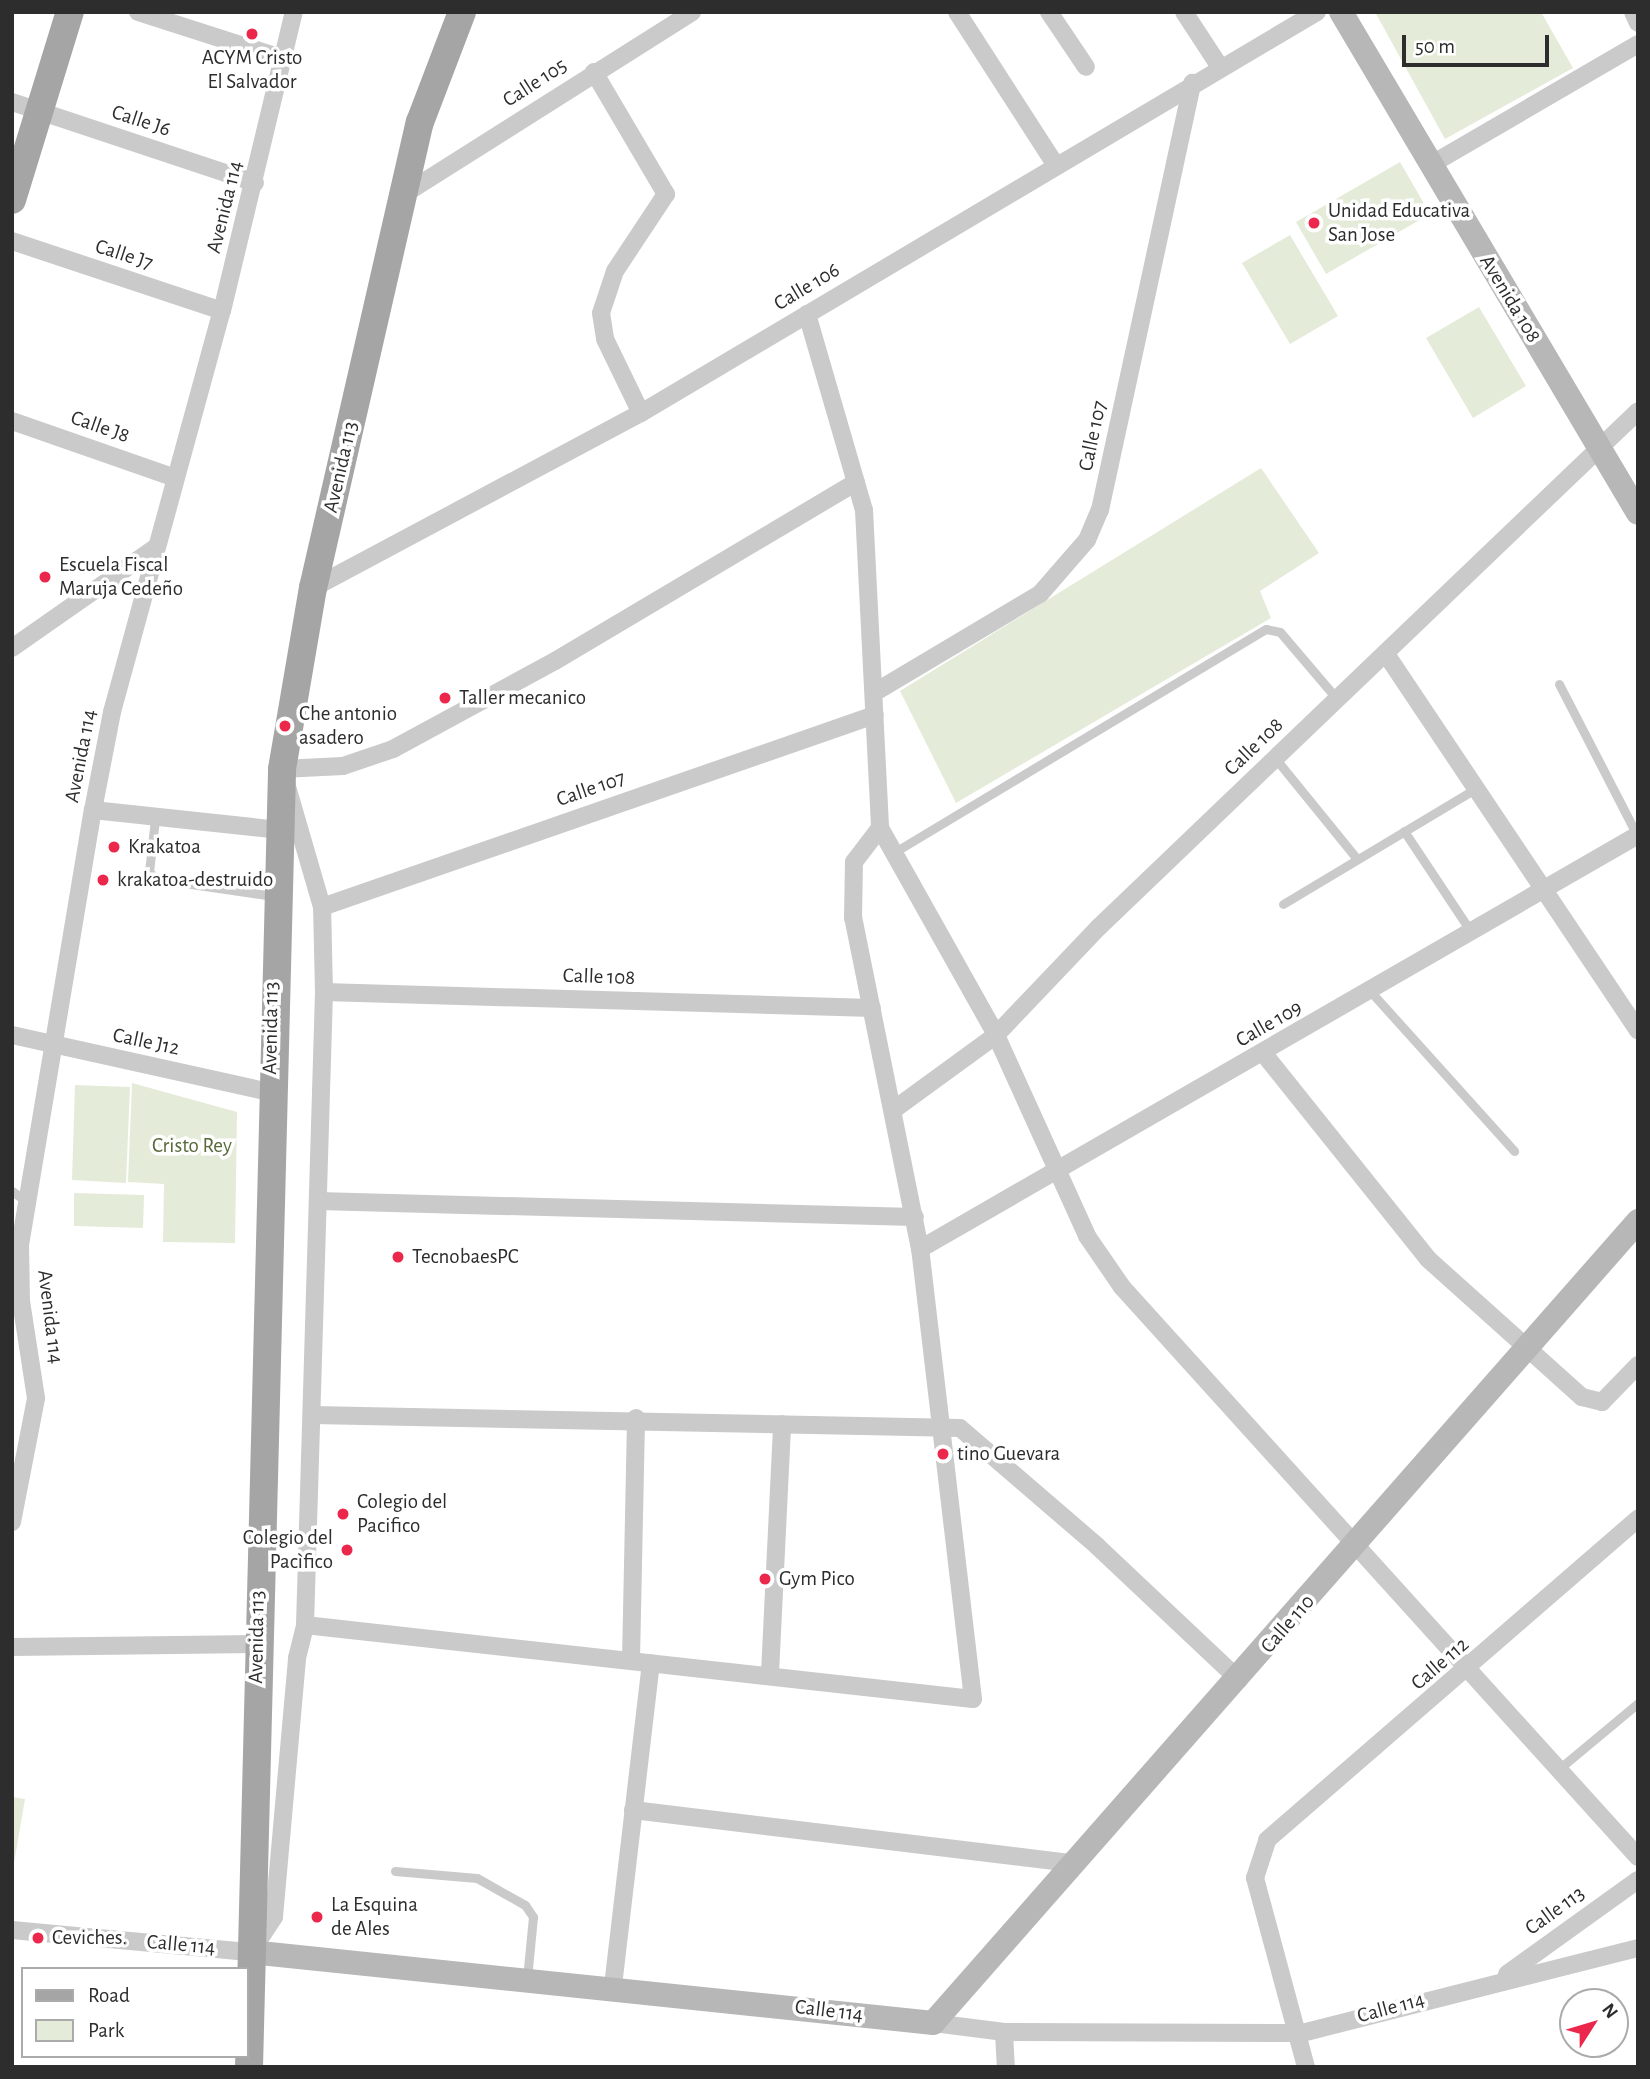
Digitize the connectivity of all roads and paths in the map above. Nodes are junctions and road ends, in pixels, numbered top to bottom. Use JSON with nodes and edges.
{"nodes":[{"id":1,"x":70,"y":12,"type":"edge"},
{"id":2,"x":138,"y":12,"type":"edge"},
{"id":3,"x":294,"y":12,"type":"edge"},
{"id":4,"x":462,"y":12,"type":"edge"},
{"id":5,"x":692,"y":12,"type":"edge"},
{"id":6,"x":957,"y":12,"type":"edge"},
{"id":7,"x":1049,"y":12,"type":"edge"},
{"id":8,"x":1184,"y":12,"type":"edge"},
{"id":9,"x":1317,"y":12,"type":"edge"},
{"id":10,"x":1340,"y":12,"type":"edge"},
{"id":11,"x":1633,"y":12,"type":"edge"},
{"id":12,"x":1638,"y":23,"type":"edge"},
{"id":13,"x":1638,"y":44,"type":"edge"},
{"id":14,"x":284,"y":59,"type":"junction"},
{"id":15,"x":1086,"y":67,"type":"dead end"},
{"id":16,"x":1220,"y":67,"type":"junction"},
{"id":17,"x":594,"y":72,"type":"junction"},
{"id":18,"x":1192,"y":83,"type":"junction"},
{"id":19,"x":12,"y":102,"type":"edge"},
{"id":20,"x":40,"y":112,"type":"junction"},
{"id":21,"x":1055,"y":164,"type":"junction"},
{"id":22,"x":1432,"y":164,"type":"junction"},
{"id":23,"x":255,"y":183,"type":"junction"},
{"id":24,"x":403,"y":195,"type":"junction"},
{"id":25,"x":12,"y":200,"type":"edge"},
{"id":26,"x":12,"y":242,"type":"edge"},
{"id":27,"x":222,"y":311,"type":"junction"},
{"id":28,"x":807,"y":314,"type":"junction"},
{"id":29,"x":1638,"y":411,"type":"edge"},
{"id":30,"x":641,"y":413,"type":"junction"},
{"id":31,"x":12,"y":421,"type":"edge"},
{"id":32,"x":1599,"y":450,"type":"junction"},
{"id":33,"x":173,"y":477,"type":"junction"},
{"id":34,"x":856,"y":482,"type":"junction"},
{"id":35,"x":1638,"y":513,"type":"edge"},
{"id":36,"x":156,"y":547,"type":"junction"},
{"id":37,"x":313,"y":588,"type":"junction"},
{"id":38,"x":12,"y":648,"type":"edge"},
{"id":39,"x":1386,"y":654,"type":"junction"},
{"id":40,"x":1559,"y":684,"type":"dead end"},
{"id":41,"x":877,"y":691,"type":"junction"},
{"id":42,"x":1337,"y":699,"type":"junction"},
{"id":43,"x":875,"y":715,"type":"junction"},
{"id":44,"x":1275,"y":758,"type":"junction"},
{"id":45,"x":282,"y":769,"type":"junction"},
{"id":46,"x":1475,"y":789,"type":"junction"},
{"id":47,"x":93,"y":810,"type":"junction"},
{"id":48,"x":155,"y":819,"type":"junction"},
{"id":49,"x":880,"y":828,"type":"junction"},
{"id":50,"x":288,"y":831,"type":"junction"},
{"id":51,"x":1404,"y":831,"type":"junction"},
{"id":52,"x":1638,"y":835,"type":"edge"},
{"id":53,"x":891,"y":853,"type":"junction"},
{"id":54,"x":1357,"y":859,"type":"junction"},
{"id":55,"x":1543,"y":892,"type":"junction"},
{"id":56,"x":274,"y":896,"type":"junction"},
{"id":57,"x":1283,"y":904,"type":"dead end"},
{"id":58,"x":322,"y":907,"type":"junction"},
{"id":59,"x":1472,"y":933,"type":"junction"},
{"id":60,"x":324,"y":992,"type":"junction"},
{"id":61,"x":1371,"y":992,"type":"junction"},
{"id":62,"x":873,"y":1008,"type":"junction"},
{"id":63,"x":1638,"y":1031,"type":"edge"},
{"id":64,"x":12,"y":1035,"type":"edge"},
{"id":65,"x":996,"y":1035,"type":"junction"},
{"id":66,"x":51,"y":1044,"type":"junction"},
{"id":67,"x":1264,"y":1054,"type":"junction"},
{"id":68,"x":270,"y":1093,"type":"junction"},
{"id":69,"x":896,"y":1108,"type":"junction"},
{"id":70,"x":1514,"y":1151,"type":"dead end"},
{"id":71,"x":1056,"y":1172,"type":"junction"},
{"id":72,"x":19,"y":1196,"type":"edge"},
{"id":73,"x":318,"y":1201,"type":"junction"},
{"id":74,"x":915,"y":1217,"type":"junction"},
{"id":75,"x":1638,"y":1221,"type":"edge"},
{"id":76,"x":920,"y":1248,"type":"junction"},
{"id":77,"x":16,"y":1297,"type":"edge"},
{"id":78,"x":1526,"y":1350,"type":"junction"},
{"id":79,"x":1638,"y":1365,"type":"edge"},
{"id":80,"x":313,"y":1415,"type":"junction"},
{"id":81,"x":636,"y":1418,"type":"junction"},
{"id":82,"x":782,"y":1424,"type":"junction"},
{"id":83,"x":941,"y":1427,"type":"junction"},
{"id":84,"x":1638,"y":1519,"type":"edge"},
{"id":85,"x":12,"y":1522,"type":"edge"},
{"id":86,"x":1359,"y":1543,"type":"junction"},
{"id":87,"x":305,"y":1625,"type":"junction"},
{"id":88,"x":257,"y":1643,"type":"junction"},
{"id":89,"x":12,"y":1647,"type":"edge"},
{"id":90,"x":631,"y":1660,"type":"junction"},
{"id":91,"x":651,"y":1663,"type":"junction"},
{"id":92,"x":1471,"y":1668,"type":"junction"},
{"id":93,"x":770,"y":1673,"type":"junction"},
{"id":94,"x":1239,"y":1680,"type":"junction"},
{"id":95,"x":1638,"y":1703,"type":"edge"},
{"id":96,"x":1560,"y":1768,"type":"junction"},
{"id":97,"x":634,"y":1810,"type":"junction"},
{"id":98,"x":1638,"y":1857,"type":"edge"},
{"id":99,"x":1076,"y":1864,"type":"junction"},
{"id":100,"x":395,"y":1871,"type":"dead end"},
{"id":101,"x":1638,"y":1880,"type":"edge"},
{"id":102,"x":12,"y":1930,"type":"edge"},
{"id":103,"x":1638,"y":1948,"type":"edge"},
{"id":104,"x":251,"y":1952,"type":"junction"},
{"id":105,"x":527,"y":1978,"type":"junction"},
{"id":106,"x":1500,"y":1979,"type":"junction"},
{"id":107,"x":613,"y":1986,"type":"junction"},
{"id":108,"x":933,"y":2023,"type":"junction"},
{"id":109,"x":1004,"y":2032,"type":"junction"},
{"id":110,"x":1302,"y":2032,"type":"junction"},
{"id":111,"x":249,"y":2067,"type":"edge"},
{"id":112,"x":1006,"y":2067,"type":"edge"},
{"id":113,"x":1306,"y":2067,"type":"edge"}],
"edges":[{"from":1,"to":20,"type":"main road"},
{"from":2,"to":14,"type":"street"},
{"from":3,"to":14,"type":"street","name":"Avenida 114"},
{"from":4,"to":24,"type":"main road","name":"Avenida 113"},
{"from":5,"to":17,"type":"street","name":"Calle 105"},
{"from":6,"to":21,"type":"street"},
{"from":7,"to":15,"type":"street"},
{"from":8,"to":16,"type":"street"},
{"from":9,"to":16,"type":"street","name":"Calle 106"},
{"from":10,"to":22,"type":"street","name":"Avenida 108"},
{"from":11,"to":12,"type":"street"},
{"from":13,"to":22,"type":"street"},
{"from":14,"to":23,"type":"street","name":"Avenida 114"},
{"from":16,"to":18,"type":"street","name":"Calle 106"},
{"from":17,"to":24,"type":"street","name":"Calle 105"},
{"from":17,"to":30,"type":"street"},
{"from":18,"to":21,"type":"street","name":"Calle 106"},
{"from":18,"to":41,"type":"street","name":"Calle 107"},
{"from":19,"to":20,"type":"street","name":"Calle J6"},
{"from":20,"to":23,"type":"street","name":"Calle J6"},
{"from":20,"to":25,"type":"main road"},
{"from":21,"to":28,"type":"street","name":"Calle 106"},
{"from":22,"to":32,"type":"street","name":"Avenida 108"},
{"from":23,"to":27,"type":"street","name":"Avenida 114"},
{"from":24,"to":37,"type":"main road","name":"Avenida 113"},
{"from":26,"to":27,"type":"street","name":"Calle J7"},
{"from":27,"to":33,"type":"street","name":"Avenida 114"},
{"from":28,"to":30,"type":"street","name":"Calle 106"},
{"from":28,"to":34,"type":"street"},
{"from":29,"to":32,"type":"street","name":"Calle 108"},
{"from":30,"to":37,"type":"street","name":"Calle 106"},
{"from":31,"to":33,"type":"street","name":"Calle J8"},
{"from":32,"to":35,"type":"street","name":"Avenida 108"},
{"from":32,"to":39,"type":"street","name":"Calle 108"},
{"from":33,"to":36,"type":"street","name":"Avenida 114"},
{"from":34,"to":41,"type":"street"},
{"from":34,"to":45,"type":"street"},
{"from":36,"to":38,"type":"street"},
{"from":36,"to":47,"type":"street","name":"Avenida 114"},
{"from":37,"to":45,"type":"main road","name":"Avenida 113"},
{"from":39,"to":42,"type":"street","name":"Calle 108"},
{"from":39,"to":46,"type":"street"},
{"from":40,"to":52,"type":"lane"},
{"from":41,"to":43,"type":"street"},
{"from":42,"to":44,"type":"street","name":"Calle 108"},
{"from":42,"to":53,"type":"lane"},
{"from":43,"to":49,"type":"street"},
{"from":43,"to":58,"type":"street","name":"Calle 107"},
{"from":44,"to":54,"type":"lane"},
{"from":44,"to":65,"type":"street","name":"Calle 108"},
{"from":45,"to":50,"type":"main road","name":"Avenida 113"},
{"from":46,"to":51,"type":"lane"},
{"from":46,"to":55,"type":"street"},
{"from":47,"to":48,"type":"street"},
{"from":47,"to":66,"type":"street","name":"Avenida 114"},
{"from":48,"to":50,"type":"street"},
{"from":48,"to":56,"type":"lane"},
{"from":49,"to":53,"type":"street"},
{"from":49,"to":62,"type":"street"},
{"from":50,"to":56,"type":"main road","name":"Avenida 113"},
{"from":50,"to":58,"type":"street"},
{"from":51,"to":54,"type":"lane"},
{"from":51,"to":59,"type":"lane"},
{"from":52,"to":55,"type":"street","name":"Calle 109"},
{"from":53,"to":65,"type":"street"},
{"from":54,"to":57,"type":"lane"},
{"from":55,"to":59,"type":"street","name":"Calle 109"},
{"from":55,"to":63,"type":"street"},
{"from":56,"to":68,"type":"main road","name":"Avenida 113"},
{"from":58,"to":60,"type":"street"},
{"from":59,"to":61,"type":"street","name":"Calle 109"},
{"from":60,"to":62,"type":"street","name":"Calle 108"},
{"from":60,"to":73,"type":"street"},
{"from":61,"to":67,"type":"street","name":"Calle 109"},
{"from":61,"to":70,"type":"lane"},
{"from":62,"to":69,"type":"street"},
{"from":64,"to":66,"type":"street","name":"Calle J12"},
{"from":65,"to":69,"type":"street","name":"Calle 108"},
{"from":65,"to":71,"type":"street"},
{"from":66,"to":68,"type":"street","name":"Calle J12"},
{"from":66,"to":72,"type":"street","name":"Avenida 114"},
{"from":67,"to":71,"type":"street","name":"Calle 109"},
{"from":67,"to":78,"type":"street"},
{"from":68,"to":88,"type":"main road","name":"Avenida 113"},
{"from":69,"to":74,"type":"street"},
{"from":71,"to":76,"type":"street","name":"Calle 109"},
{"from":71,"to":86,"type":"street"},
{"from":72,"to":77,"type":"street","name":"Avenida 114"},
{"from":73,"to":74,"type":"street"},
{"from":73,"to":80,"type":"street"},
{"from":74,"to":76,"type":"street"},
{"from":75,"to":78,"type":"street","name":"Calle 110"},
{"from":76,"to":83,"type":"street"},
{"from":77,"to":85,"type":"street","name":"Avenida 114"},
{"from":78,"to":79,"type":"street"},
{"from":78,"to":86,"type":"street","name":"Calle 110"},
{"from":80,"to":81,"type":"street"},
{"from":80,"to":87,"type":"street"},
{"from":81,"to":82,"type":"street"},
{"from":81,"to":90,"type":"street"},
{"from":82,"to":83,"type":"street"},
{"from":82,"to":93,"type":"street"},
{"from":83,"to":93,"type":"street"},
{"from":83,"to":94,"type":"street"},
{"from":84,"to":92,"type":"street","name":"Calle 112"},
{"from":86,"to":92,"type":"street"},
{"from":86,"to":94,"type":"street","name":"Calle 110"},
{"from":87,"to":90,"type":"street"},
{"from":87,"to":104,"type":"street"},
{"from":88,"to":89,"type":"street"},
{"from":88,"to":104,"type":"main road","name":"Avenida 113"},
{"from":90,"to":91,"type":"street"},
{"from":91,"to":93,"type":"street"},
{"from":91,"to":97,"type":"street"},
{"from":92,"to":96,"type":"street"},
{"from":92,"to":110,"type":"street","name":"Calle 112"},
{"from":94,"to":99,"type":"street","name":"Calle 110"},
{"from":95,"to":96,"type":"lane"},
{"from":96,"to":98,"type":"street"},
{"from":97,"to":99,"type":"street"},
{"from":97,"to":107,"type":"street"},
{"from":99,"to":108,"type":"street","name":"Calle 110"},
{"from":100,"to":105,"type":"lane"},
{"from":101,"to":106,"type":"street","name":"Calle 113"},
{"from":102,"to":104,"type":"street","name":"Calle 114"},
{"from":103,"to":106,"type":"street","name":"Calle 114"},
{"from":104,"to":105,"type":"street","name":"Calle 114"},
{"from":104,"to":111,"type":"main road","name":"Avenida 113"},
{"from":105,"to":107,"type":"street","name":"Calle 114"},
{"from":106,"to":110,"type":"street","name":"Calle 114"},
{"from":107,"to":108,"type":"street","name":"Calle 114"},
{"from":108,"to":109,"type":"street","name":"Calle 114"},
{"from":109,"to":110,"type":"street","name":"Calle 114"},
{"from":109,"to":112,"type":"street"},
{"from":110,"to":113,"type":"street"}]}
